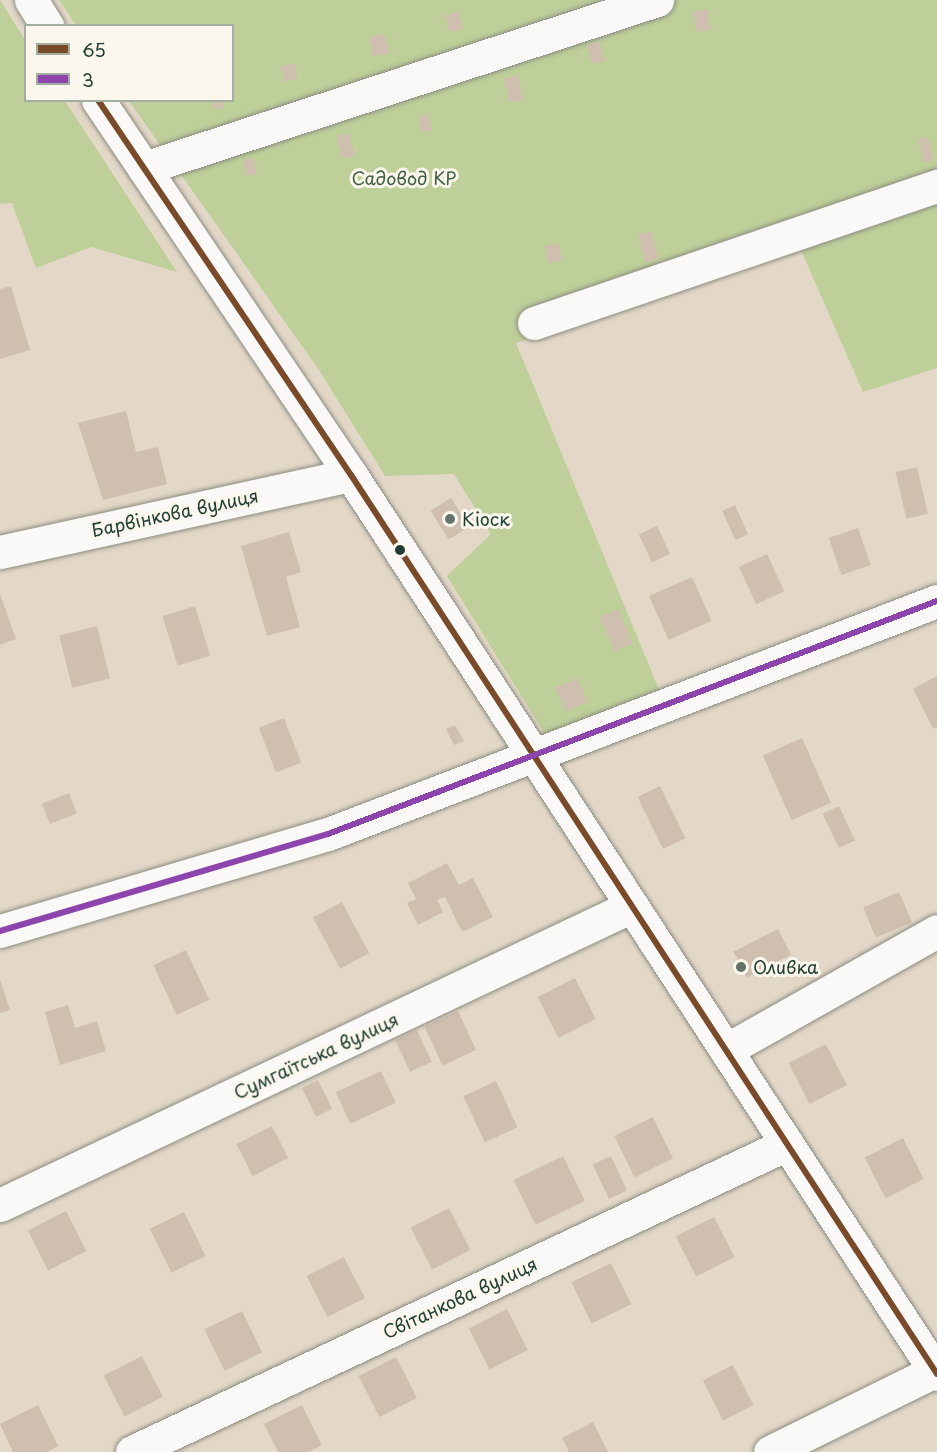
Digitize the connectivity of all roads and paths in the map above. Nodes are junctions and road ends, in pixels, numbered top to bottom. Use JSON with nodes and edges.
{"nodes":[{"id":1,"x":657,"y":0,"type":"edge"},
{"id":2,"x":99,"y":102,"type":"edge"},
{"id":3,"x":144,"y":168,"type":"junction"},
{"id":4,"x":937,"y":186,"type":"edge"},
{"id":5,"x":534,"y":323,"type":"dead end"},
{"id":6,"x":351,"y":475,"type":"junction"},
{"id":7,"x":0,"y":552,"type":"edge"},
{"id":8,"x":937,"y":601,"type":"edge"},
{"id":9,"x":535,"y":758,"type":"junction"},
{"id":10,"x":632,"y":906,"type":"junction"},
{"id":11,"x":937,"y":931,"type":"edge"},
{"id":12,"x":0,"y":932,"type":"edge"},
{"id":13,"x":726,"y":1050,"type":"junction"},
{"id":14,"x":787,"y":1144,"type":"junction"},
{"id":15,"x":0,"y":1205,"type":"edge"},
{"id":16,"x":936,"y":1371,"type":"edge"},
{"id":17,"x":132,"y":1452,"type":"edge"},
{"id":18,"x":770,"y":1452,"type":"edge"}],
"edges":[{"from":1,"to":3,"type":"street"},
{"from":2,"to":3,"type":"street"},
{"from":3,"to":6,"type":"street"},
{"from":4,"to":5,"type":"street"},
{"from":6,"to":7,"type":"street","name":"Барвінкова вулиця"},
{"from":6,"to":9,"type":"street"},
{"from":8,"to":9,"type":"street"},
{"from":9,"to":10,"type":"street"},
{"from":9,"to":12,"type":"street"},
{"from":10,"to":13,"type":"street"},
{"from":10,"to":15,"type":"street","name":"Сумгаїтська вулиця"},
{"from":11,"to":13,"type":"street"},
{"from":13,"to":14,"type":"street"},
{"from":14,"to":16,"type":"street"},
{"from":14,"to":17,"type":"street","name":"Світанкова вулиця"},
{"from":16,"to":18,"type":"street"}]}
